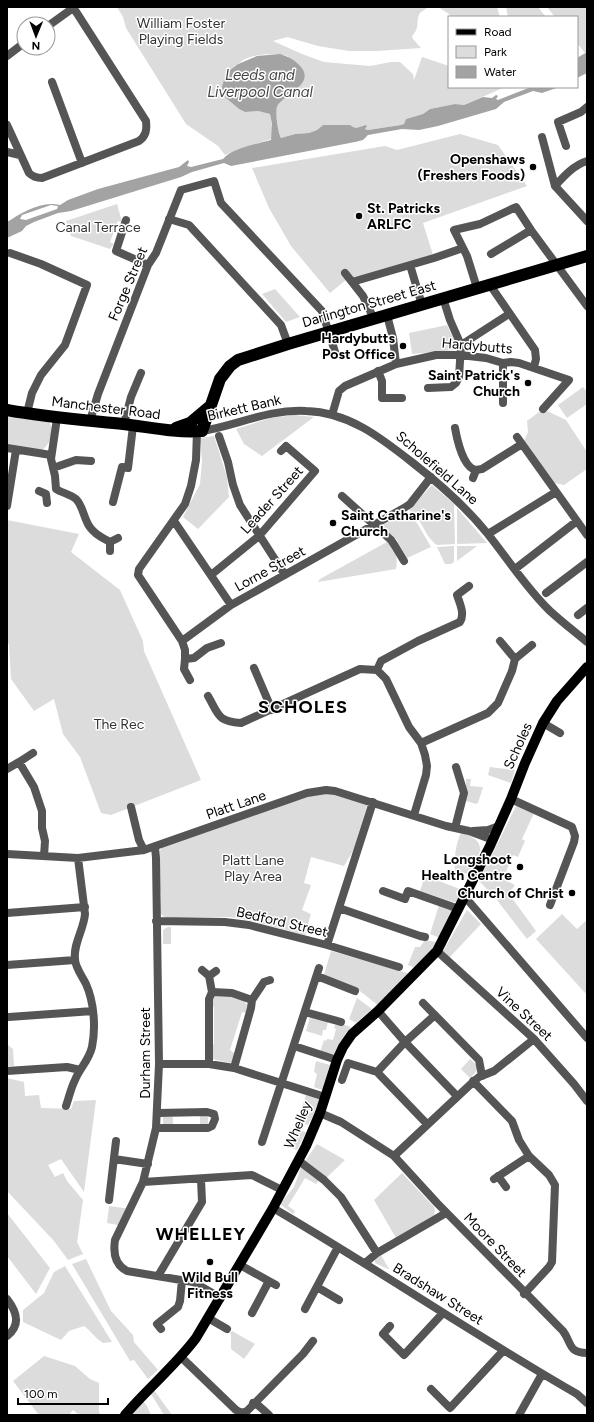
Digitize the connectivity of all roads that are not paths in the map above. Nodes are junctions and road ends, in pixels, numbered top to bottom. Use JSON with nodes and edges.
{"nodes":[{"id":1,"x":73,"y":7,"type":"edge"},
{"id":2,"x":56,"y":20,"type":"edge"},
{"id":3,"x":16,"y":49,"type":"edge"},
{"id":4,"x":7,"y":56,"type":"edge"},
{"id":5,"x":52,"y":82,"type":"dead end"},
{"id":6,"x":587,"y":107,"type":"edge"},
{"id":7,"x":7,"y":125,"type":"edge"},
{"id":8,"x":542,"y":137,"type":"dead end"},
{"id":9,"x":566,"y":146,"type":"dead end"},
{"id":10,"x":7,"y":152,"type":"edge"},
{"id":11,"x":20,"y":155,"type":"junction"},
{"id":12,"x":587,"y":161,"type":"edge"},
{"id":13,"x":82,"y":163,"type":"junction"},
{"id":14,"x":555,"y":186,"type":"junction"},
{"id":15,"x":169,"y":219,"type":"junction"},
{"id":16,"x":126,"y":220,"type":"dead end"},
{"id":17,"x":587,"y":221,"type":"edge"},
{"id":18,"x":531,"y":230,"type":"junction"},
{"id":19,"x":463,"y":248,"type":"junction"},
{"id":20,"x":10,"y":253,"type":"dead end"},
{"id":21,"x":491,"y":254,"type":"dead end"},
{"id":22,"x":587,"y":256,"type":"edge"},
{"id":23,"x":148,"y":265,"type":"junction"},
{"id":24,"x":410,"y":265,"type":"junction"},
{"id":25,"x":558,"y":265,"type":"junction"},
{"id":26,"x":344,"y":273,"type":"dead end"},
{"id":27,"x":352,"y":282,"type":"junction"},
{"id":28,"x":490,"y":284,"type":"junction"},
{"id":29,"x":477,"y":288,"type":"junction"},
{"id":30,"x":443,"y":298,"type":"junction"},
{"id":31,"x":422,"y":305,"type":"junction"},
{"id":32,"x":587,"y":306,"type":"edge"},
{"id":33,"x":509,"y":314,"type":"junction"},
{"id":34,"x":387,"y":315,"type":"junction"},
{"id":35,"x":374,"y":319,"type":"junction"},
{"id":36,"x":329,"y":332,"type":"junction"},
{"id":37,"x":288,"y":344,"type":"junction"},
{"id":38,"x":461,"y":345,"type":"junction"},
{"id":39,"x":336,"y":355,"type":"dead end"},
{"id":40,"x":460,"y":355,"type":"junction"},
{"id":41,"x":503,"y":363,"type":"junction"},
{"id":42,"x":396,"y":364,"type":"junction"},
{"id":43,"x":534,"y":367,"type":"junction"},
{"id":44,"x":378,"y":371,"type":"junction"},
{"id":45,"x":140,"y":373,"type":"dead end"},
{"id":46,"x":428,"y":388,"type":"dead end"},
{"id":47,"x":402,"y":398,"type":"dead end"},
{"id":48,"x":503,"y":403,"type":"dead end"},
{"id":49,"x":211,"y":405,"type":"junction"},
{"id":50,"x":543,"y":409,"type":"dead end"},
{"id":51,"x":7,"y":410,"type":"edge"},
{"id":52,"x":292,"y":411,"type":"joint"},
{"id":53,"x":27,"y":413,"type":"junction"},
{"id":54,"x":332,"y":414,"type":"junction"},
{"id":55,"x":57,"y":418,"type":"junction"},
{"id":56,"x":90,"y":421,"type":"junction"},
{"id":57,"x":129,"y":425,"type":"junction"},
{"id":58,"x":455,"y":428,"type":"dead end"},
{"id":59,"x":167,"y":430,"type":"junction"},
{"id":60,"x":199,"y":431,"type":"junction"},
{"id":61,"x":219,"y":436,"type":"dead end"},
{"id":62,"x":7,"y":448,"type":"edge"},
{"id":63,"x":16,"y":450,"type":"junction"},
{"id":64,"x":281,"y":451,"type":"dead end"},
{"id":65,"x":51,"y":455,"type":"junction"},
{"id":66,"x":92,"y":462,"type":"dead end"},
{"id":67,"x":53,"y":468,"type":"junction"},
{"id":68,"x":431,"y":477,"type":"junction"},
{"id":69,"x":56,"y":489,"type":"junction"},
{"id":70,"x":556,"y":492,"type":"junction"},
{"id":71,"x":44,"y":496,"type":"dead end"},
{"id":72,"x":342,"y":496,"type":"dead end"},
{"id":73,"x":113,"y":502,"type":"dead end"},
{"id":74,"x":7,"y":506,"type":"edge"},
{"id":75,"x":174,"y":521,"type":"junction"},
{"id":76,"x":577,"y":521,"type":"junction"},
{"id":77,"x":374,"y":526,"type":"junction"},
{"id":78,"x":488,"y":534,"type":"junction"},
{"id":79,"x":587,"y":535,"type":"edge"},
{"id":80,"x":259,"y":536,"type":"junction"},
{"id":81,"x":118,"y":538,"type":"dead end"},
{"id":82,"x":110,"y":542,"type":"junction"},
{"id":83,"x":110,"y":551,"type":"dead end"},
{"id":84,"x":404,"y":562,"type":"dead end"},
{"id":85,"x":587,"y":562,"type":"edge"},
{"id":86,"x":515,"y":569,"type":"junction"},
{"id":87,"x":211,"y":574,"type":"junction"},
{"id":88,"x":285,"y":575,"type":"junction"},
{"id":89,"x":469,"y":586,"type":"dead end"},
{"id":90,"x":546,"y":593,"type":"dead end"},
{"id":91,"x":231,"y":605,"type":"junction"},
{"id":92,"x":587,"y":608,"type":"edge"},
{"id":93,"x":578,"y":615,"type":"dead end"},
{"id":94,"x":182,"y":641,"type":"junction"},
{"id":95,"x":500,"y":641,"type":"dead end"},
{"id":96,"x":587,"y":642,"type":"edge"},
{"id":97,"x":221,"y":643,"type":"dead end"},
{"id":98,"x":532,"y":645,"type":"dead end"},
{"id":99,"x":185,"y":659,"type":"junction"},
{"id":100,"x":515,"y":659,"type":"junction"},
{"id":101,"x":587,"y":667,"type":"edge"},
{"id":102,"x":254,"y":668,"type":"dead end"},
{"id":103,"x":377,"y":670,"type":"junction"},
{"id":104,"x":583,"y":675,"type":"edge"},
{"id":105,"x":190,"y":680,"type":"dead end"},
{"id":106,"x":208,"y":696,"type":"dead end"},
{"id":107,"x":272,"y":710,"type":"junction"},
{"id":108,"x":544,"y":723,"type":"junction"},
{"id":109,"x":560,"y":733,"type":"dead end"},
{"id":110,"x":421,"y":743,"type":"junction"},
{"id":111,"x":33,"y":753,"type":"dead end"},
{"id":112,"x":19,"y":762,"type":"junction"},
{"id":113,"x":456,"y":767,"type":"dead end"},
{"id":114,"x":7,"y":769,"type":"edge"},
{"id":115,"x":511,"y":799,"type":"junction"},
{"id":116,"x":373,"y":802,"type":"junction"},
{"id":117,"x":131,"y":807,"type":"dead end"},
{"id":118,"x":414,"y":815,"type":"junction"},
{"id":119,"x":499,"y":826,"type":"junction"},
{"id":120,"x":455,"y":828,"type":"junction"},
{"id":121,"x":469,"y":831,"type":"junction"},
{"id":122,"x":492,"y":843,"type":"junction"},
{"id":123,"x":155,"y":847,"type":"junction"},
{"id":124,"x":144,"y":850,"type":"junction"},
{"id":125,"x":7,"y":854,"type":"edge"},
{"id":126,"x":44,"y":856,"type":"junction"},
{"id":127,"x":78,"y":858,"type":"junction"},
{"id":128,"x":383,"y":891,"type":"dead end"},
{"id":129,"x":465,"y":897,"type":"junction"},
{"id":130,"x":550,"y":905,"type":"dead end"},
{"id":131,"x":85,"y":907,"type":"junction"},
{"id":132,"x":339,"y":908,"type":"junction"},
{"id":133,"x":459,"y":909,"type":"junction"},
{"id":134,"x":7,"y":913,"type":"edge"},
{"id":135,"x":156,"y":922,"type":"junction"},
{"id":136,"x":421,"y":938,"type":"dead end"},
{"id":137,"x":327,"y":946,"type":"junction"},
{"id":138,"x":437,"y":951,"type":"junction"},
{"id":139,"x":74,"y":960,"type":"junction"},
{"id":140,"x":7,"y":965,"type":"edge"},
{"id":141,"x":399,"y":967,"type":"dead end"},
{"id":142,"x":216,"y":971,"type":"dead end"},
{"id":143,"x":264,"y":979,"type":"dead end"},
{"id":144,"x":354,"y":991,"type":"dead end"},
{"id":145,"x":212,"y":992,"type":"junction"},
{"id":146,"x":252,"y":1000,"type":"junction"},
{"id":147,"x":424,"y":1003,"type":"dead end"},
{"id":148,"x":93,"y":1011,"type":"junction"},
{"id":149,"x":378,"y":1011,"type":"junction"},
{"id":150,"x":305,"y":1012,"type":"junction"},
{"id":151,"x":13,"y":1015,"type":"dead end"},
{"id":152,"x":435,"y":1015,"type":"junction"},
{"id":153,"x":341,"y":1022,"type":"dead end"},
{"id":154,"x":587,"y":1038,"type":"edge"},
{"id":155,"x":534,"y":1040,"type":"junction"},
{"id":156,"x":406,"y":1042,"type":"junction"},
{"id":157,"x":294,"y":1046,"type":"junction"},
{"id":158,"x":337,"y":1060,"type":"junction"},
{"id":159,"x":159,"y":1064,"type":"junction"},
{"id":160,"x":209,"y":1064,"type":"junction"},
{"id":161,"x":234,"y":1068,"type":"junction"},
{"id":162,"x":80,"y":1070,"type":"junction"},
{"id":163,"x":7,"y":1071,"type":"edge"},
{"id":164,"x":377,"y":1072,"type":"junction"},
{"id":165,"x":482,"y":1076,"type":"junction"},
{"id":166,"x":342,"y":1080,"type":"dead end"},
{"id":167,"x":473,"y":1081,"type":"junction"},
{"id":168,"x":282,"y":1083,"type":"junction"},
{"id":169,"x":319,"y":1095,"type":"dead end"},
{"id":170,"x":457,"y":1096,"type":"junction"},
{"id":171,"x":587,"y":1101,"type":"edge"},
{"id":172,"x":66,"y":1106,"type":"dead end"},
{"id":173,"x":158,"y":1113,"type":"junction"},
{"id":174,"x":320,"y":1113,"type":"junction"},
{"id":175,"x":427,"y":1124,"type":"junction"},
{"id":176,"x":156,"y":1128,"type":"junction"},
{"id":177,"x":116,"y":1141,"type":"dead end"},
{"id":178,"x":262,"y":1142,"type":"dead end"},
{"id":179,"x":394,"y":1156,"type":"junction"},
{"id":180,"x":529,"y":1156,"type":"junction"},
{"id":181,"x":299,"y":1161,"type":"junction"},
{"id":182,"x":114,"y":1162,"type":"junction"},
{"id":183,"x":148,"y":1167,"type":"junction"},
{"id":184,"x":201,"y":1178,"type":"junction"},
{"id":185,"x":143,"y":1182,"type":"junction"},
{"id":186,"x":506,"y":1187,"type":"dead end"},
{"id":187,"x":282,"y":1190,"type":"junction"},
{"id":188,"x":109,"y":1200,"type":"dead end"},
{"id":189,"x":273,"y":1208,"type":"junction"},
{"id":190,"x":446,"y":1212,"type":"junction"},
{"id":191,"x":338,"y":1247,"type":"junction"},
{"id":192,"x":377,"y":1253,"type":"junction"},
{"id":193,"x":365,"y":1263,"type":"junction"},
{"id":194,"x":240,"y":1265,"type":"junction"},
{"id":195,"x":158,"y":1276,"type":"junction"},
{"id":196,"x":182,"y":1280,"type":"junction"},
{"id":197,"x":317,"y":1287,"type":"junction"},
{"id":198,"x":524,"y":1294,"type":"junction"},
{"id":199,"x":221,"y":1298,"type":"junction"},
{"id":200,"x":7,"y":1299,"type":"edge"},
{"id":201,"x":339,"y":1300,"type":"dead end"},
{"id":202,"x":304,"y":1309,"type":"dead end"},
{"id":203,"x":254,"y":1312,"type":"dead end"},
{"id":204,"x":443,"y":1313,"type":"junction"},
{"id":205,"x":208,"y":1318,"type":"junction"},
{"id":206,"x":157,"y":1325,"type":"dead end"},
{"id":207,"x":390,"y":1326,"type":"dead end"},
{"id":208,"x":227,"y":1329,"type":"dead end"},
{"id":209,"x":7,"y":1336,"type":"edge"},
{"id":210,"x":313,"y":1340,"type":"dead end"},
{"id":211,"x":503,"y":1351,"type":"junction"},
{"id":212,"x":587,"y":1353,"type":"edge"},
{"id":213,"x":181,"y":1356,"type":"junction"},
{"id":214,"x":542,"y":1374,"type":"junction"},
{"id":215,"x":431,"y":1389,"type":"dead end"},
{"id":216,"x":253,"y":1403,"type":"junction"},
{"id":217,"x":587,"y":1403,"type":"edge"},
{"id":218,"x":242,"y":1414,"type":"edge"},
{"id":219,"x":125,"y":1415,"type":"edge"},
{"id":220,"x":269,"y":1415,"type":"edge"},
{"id":221,"x":519,"y":1415,"type":"edge"}],
"edges":[{"from":1,"to":2,"type":"street"},
{"from":1,"to":13,"type":"street"},
{"from":3,"to":4,"type":"street"},
{"from":5,"to":13,"type":"street"},
{"from":6,"to":9,"type":"street"},
{"from":7,"to":11,"type":"street"},
{"from":8,"to":14,"type":"street"},
{"from":10,"to":11,"type":"street"},
{"from":11,"to":13,"type":"street"},
{"from":12,"to":14,"type":"street"},
{"from":14,"to":17,"type":"street"},
{"from":15,"to":23,"type":"street","name":"Forge Street"},
{"from":15,"to":36,"type":"street","name":"Forge Street"},
{"from":15,"to":37,"type":"street"},
{"from":16,"to":23,"type":"street"},
{"from":18,"to":19,"type":"street"},
{"from":18,"to":21,"type":"street"},
{"from":18,"to":25,"type":"street"},
{"from":19,"to":24,"type":"street"},
{"from":19,"to":29,"type":"street"},
{"from":20,"to":53,"type":"street"},
{"from":22,"to":25,"type":"highway","name":"Darlington Street East"},
{"from":23,"to":56,"type":"street","name":"Forge Street"},
{"from":24,"to":27,"type":"street"},
{"from":24,"to":31,"type":"street"},
{"from":25,"to":28,"type":"highway","name":"Darlington Street East"},
{"from":25,"to":32,"type":"street"},
{"from":26,"to":27,"type":"street"},
{"from":27,"to":35,"type":"street"},
{"from":28,"to":29,"type":"highway","name":"Darlington Street East"},
{"from":28,"to":33,"type":"street"},
{"from":29,"to":30,"type":"highway","name":"Darlington Street East"},
{"from":30,"to":31,"type":"highway","name":"Darlington Street East"},
{"from":30,"to":38,"type":"street"},
{"from":31,"to":34,"type":"highway","name":"Darlington Street East"},
{"from":33,"to":38,"type":"street"},
{"from":33,"to":43,"type":"street"},
{"from":34,"to":35,"type":"highway","name":"Darlington Street East"},
{"from":34,"to":42,"type":"street"},
{"from":35,"to":36,"type":"highway","name":"Darlington Street East"},
{"from":36,"to":37,"type":"highway","name":"Darlington Street East"},
{"from":36,"to":39,"type":"street"},
{"from":37,"to":49,"type":"highway","name":"Darlington Street East"},
{"from":38,"to":40,"type":"street"},
{"from":40,"to":41,"type":"street","name":"Hardybutts"},
{"from":40,"to":42,"type":"street","name":"Hardybutts"},
{"from":40,"to":46,"type":"street"},
{"from":41,"to":43,"type":"street","name":"Hardybutts"},
{"from":41,"to":48,"type":"street"},
{"from":42,"to":44,"type":"street","name":"Hardybutts"},
{"from":43,"to":50,"type":"street","name":"Hardybutts"},
{"from":44,"to":47,"type":"street"},
{"from":44,"to":54,"type":"street","name":"Hardybutts"},
{"from":45,"to":57,"type":"street"},
{"from":49,"to":59,"type":"highway"},
{"from":49,"to":60,"type":"highway","name":"Darlington Street East"},
{"from":51,"to":53,"type":"highway","name":"Manchester Road"},
{"from":52,"to":54,"type":"street","name":"Scholefield Lane"},
{"from":52,"to":60,"type":"street","name":"Birkett Bank"},
{"from":53,"to":55,"type":"highway","name":"Manchester Road"},
{"from":54,"to":68,"type":"street","name":"Scholefield Lane"},
{"from":55,"to":56,"type":"highway","name":"Manchester Road"},
{"from":55,"to":65,"type":"street"},
{"from":56,"to":57,"type":"highway","name":"Manchester Road"},
{"from":57,"to":59,"type":"highway","name":"Manchester Road"},
{"from":57,"to":73,"type":"street"},
{"from":58,"to":70,"type":"street"},
{"from":59,"to":60,"type":"highway","name":"Manchester Road"},
{"from":60,"to":75,"type":"street"},
{"from":61,"to":80,"type":"street"},
{"from":62,"to":63,"type":"street"},
{"from":63,"to":65,"type":"street"},
{"from":63,"to":74,"type":"street"},
{"from":64,"to":80,"type":"street","name":"Leader Street"},
{"from":65,"to":67,"type":"street"},
{"from":66,"to":67,"type":"street"},
{"from":67,"to":69,"type":"street"},
{"from":68,"to":77,"type":"street","name":"Lorne Street"},
{"from":68,"to":78,"type":"street","name":"Scholefield Lane"},
{"from":69,"to":71,"type":"street"},
{"from":69,"to":82,"type":"street"},
{"from":70,"to":76,"type":"street"},
{"from":70,"to":78,"type":"street"},
{"from":72,"to":77,"type":"street"},
{"from":75,"to":87,"type":"street"},
{"from":75,"to":94,"type":"street"},
{"from":76,"to":79,"type":"street"},
{"from":76,"to":86,"type":"street"},
{"from":77,"to":84,"type":"street"},
{"from":77,"to":88,"type":"street","name":"Lorne Street"},
{"from":78,"to":86,"type":"street","name":"Scholefield Lane"},
{"from":80,"to":87,"type":"street","name":"Leader Street"},
{"from":80,"to":88,"type":"street"},
{"from":81,"to":82,"type":"street"},
{"from":82,"to":83,"type":"street"},
{"from":85,"to":90,"type":"street"},
{"from":86,"to":96,"type":"street","name":"Scholefield Lane"},
{"from":87,"to":91,"type":"street"},
{"from":88,"to":91,"type":"street","name":"Lorne Street"},
{"from":89,"to":103,"type":"street"},
{"from":91,"to":94,"type":"street","name":"Lorne Street"},
{"from":92,"to":93,"type":"street"},
{"from":94,"to":99,"type":"street"},
{"from":95,"to":100,"type":"street"},
{"from":97,"to":99,"type":"street"},
{"from":98,"to":100,"type":"street"},
{"from":99,"to":105,"type":"street"},
{"from":100,"to":110,"type":"street"},
{"from":101,"to":104,"type":"main road","name":"Scholes"},
{"from":102,"to":107,"type":"street"},
{"from":103,"to":107,"type":"street"},
{"from":103,"to":110,"type":"street"},
{"from":104,"to":108,"type":"main road","name":"Scholes"},
{"from":106,"to":107,"type":"street"},
{"from":108,"to":109,"type":"street"},
{"from":108,"to":115,"type":"main road","name":"Scholes"},
{"from":110,"to":118,"type":"street"},
{"from":111,"to":112,"type":"street"},
{"from":112,"to":114,"type":"street"},
{"from":112,"to":126,"type":"street"},
{"from":113,"to":120,"type":"street"},
{"from":115,"to":119,"type":"main road","name":"Scholes"},
{"from":115,"to":130,"type":"street"},
{"from":116,"to":118,"type":"street","name":"Platt Lane"},
{"from":116,"to":123,"type":"street","name":"Platt Lane"},
{"from":116,"to":132,"type":"street"},
{"from":117,"to":124,"type":"street"},
{"from":118,"to":120,"type":"street","name":"Platt Lane"},
{"from":119,"to":121,"type":"street","name":"Platt Lane"},
{"from":119,"to":122,"type":"main road","name":"Scholes"},
{"from":120,"to":121,"type":"street","name":"Platt Lane"},
{"from":121,"to":122,"type":"street","name":"Platt Lane"},
{"from":122,"to":129,"type":"main road","name":"Whelley"},
{"from":123,"to":124,"type":"street","name":"Platt Lane"},
{"from":123,"to":135,"type":"street","name":"Durham Street"},
{"from":124,"to":127,"type":"street","name":"Platt Lane"},
{"from":125,"to":126,"type":"street","name":"Platt Lane"},
{"from":126,"to":127,"type":"street","name":"Platt Lane"},
{"from":127,"to":131,"type":"street"},
{"from":128,"to":133,"type":"street"},
{"from":129,"to":133,"type":"main road","name":"Whelley"},
{"from":129,"to":154,"type":"street"},
{"from":131,"to":134,"type":"street"},
{"from":131,"to":139,"type":"street"},
{"from":132,"to":136,"type":"street"},
{"from":132,"to":137,"type":"street"},
{"from":133,"to":138,"type":"main road","name":"Whelley"},
{"from":135,"to":137,"type":"street","name":"Bedford Street"},
{"from":135,"to":159,"type":"street","name":"Durham Street"},
{"from":137,"to":141,"type":"street","name":"Bedford Street"},
{"from":138,"to":149,"type":"main road","name":"Whelley"},
{"from":138,"to":155,"type":"street","name":"Vine Street"},
{"from":139,"to":140,"type":"street"},
{"from":139,"to":148,"type":"street"},
{"from":142,"to":145,"type":"street"},
{"from":143,"to":146,"type":"street"},
{"from":144,"to":150,"type":"street"},
{"from":145,"to":146,"type":"street"},
{"from":145,"to":160,"type":"street"},
{"from":146,"to":161,"type":"street"},
{"from":147,"to":152,"type":"street"},
{"from":148,"to":151,"type":"street"},
{"from":148,"to":162,"type":"street"},
{"from":149,"to":156,"type":"street"},
{"from":149,"to":158,"type":"main road","name":"Whelley"},
{"from":150,"to":153,"type":"street"},
{"from":150,"to":157,"type":"street"},
{"from":152,"to":156,"type":"street"},
{"from":152,"to":165,"type":"street"},
{"from":155,"to":165,"type":"street"},
{"from":155,"to":171,"type":"street","name":"Vine Street"},
{"from":156,"to":164,"type":"street"},
{"from":156,"to":170,"type":"street"},
{"from":157,"to":158,"type":"street"},
{"from":157,"to":168,"type":"street"},
{"from":158,"to":174,"type":"main road","name":"Whelley"},
{"from":159,"to":160,"type":"street"},
{"from":159,"to":173,"type":"street","name":"Durham Street"},
{"from":160,"to":161,"type":"street"},
{"from":161,"to":168,"type":"street"},
{"from":162,"to":163,"type":"street"},
{"from":162,"to":172,"type":"street"},
{"from":164,"to":166,"type":"street"},
{"from":164,"to":175,"type":"street"},
{"from":165,"to":167,"type":"street"},
{"from":167,"to":170,"type":"street"},
{"from":167,"to":180,"type":"street"},
{"from":168,"to":169,"type":"street"},
{"from":168,"to":178,"type":"street"},
{"from":170,"to":175,"type":"street"},
{"from":173,"to":176,"type":"street","name":"Durham Street"},
{"from":173,"to":176,"type":"street"},
{"from":174,"to":179,"type":"street","name":"Moore Street"},
{"from":174,"to":181,"type":"main road","name":"Whelley"},
{"from":175,"to":179,"type":"street"},
{"from":176,"to":183,"type":"street","name":"Durham Street"},
{"from":177,"to":182,"type":"street"},
{"from":179,"to":190,"type":"street","name":"Moore Street"},
{"from":180,"to":186,"type":"street"},
{"from":180,"to":198,"type":"street"},
{"from":181,"to":187,"type":"main road","name":"Whelley"},
{"from":181,"to":192,"type":"street"},
{"from":182,"to":183,"type":"street"},
{"from":182,"to":188,"type":"street"},
{"from":183,"to":185,"type":"street","name":"Durham Street"},
{"from":184,"to":185,"type":"street"},
{"from":184,"to":187,"type":"street"},
{"from":184,"to":195,"type":"street"},
{"from":185,"to":195,"type":"street","name":"Durham Street"},
{"from":187,"to":189,"type":"main road","name":"Whelley"},
{"from":189,"to":191,"type":"street","name":"Bradshaw Street"},
{"from":189,"to":194,"type":"main road","name":"Whelley"},
{"from":190,"to":192,"type":"street"},
{"from":190,"to":198,"type":"street","name":"Moore Street"},
{"from":191,"to":193,"type":"street","name":"Bradshaw Street"},
{"from":191,"to":197,"type":"street"},
{"from":192,"to":193,"type":"street"},
{"from":193,"to":204,"type":"street","name":"Bradshaw Street"},
{"from":194,"to":199,"type":"main road","name":"Whelley"},
{"from":194,"to":203,"type":"street"},
{"from":195,"to":196,"type":"street"},
{"from":196,"to":199,"type":"street"},
{"from":196,"to":206,"type":"street"},
{"from":197,"to":201,"type":"street"},
{"from":197,"to":202,"type":"street"},
{"from":198,"to":212,"type":"street","name":"Moore Street"},
{"from":199,"to":205,"type":"main road","name":"Whelley"},
{"from":200,"to":209,"type":"street"},
{"from":204,"to":207,"type":"street"},
{"from":204,"to":211,"type":"street","name":"Bradshaw Street"},
{"from":205,"to":208,"type":"street"},
{"from":205,"to":213,"type":"main road","name":"Whelley"},
{"from":210,"to":216,"type":"street"},
{"from":211,"to":214,"type":"street","name":"Bradshaw Street"},
{"from":211,"to":215,"type":"street"},
{"from":213,"to":218,"type":"street"},
{"from":213,"to":219,"type":"main road","name":"Whelley"},
{"from":214,"to":217,"type":"street","name":"Bradshaw Street"},
{"from":214,"to":221,"type":"street"},
{"from":216,"to":218,"type":"street"},
{"from":216,"to":220,"type":"street"}]}
